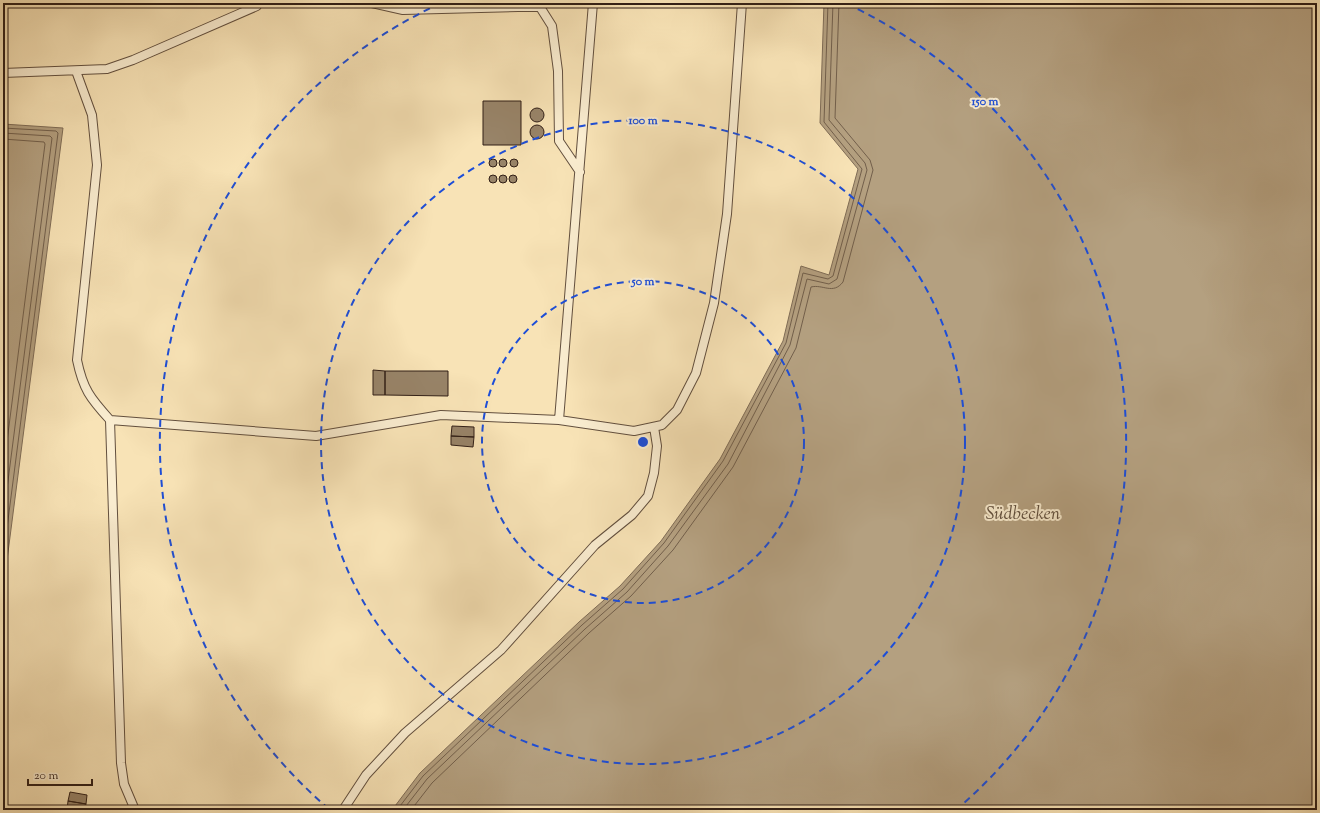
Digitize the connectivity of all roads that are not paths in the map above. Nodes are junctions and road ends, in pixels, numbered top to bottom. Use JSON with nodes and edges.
{"nodes":[{"id":1,"x":258,"y":3,"type":"edge"},
{"id":2,"x":372,"y":3,"type":"edge"},
{"id":3,"x":592,"y":3,"type":"edge"},
{"id":4,"x":742,"y":3,"type":"edge"},
{"id":5,"x":518,"y":5,"type":"edge"},
{"id":6,"x":76,"y":71,"type":"junction"},
{"id":7,"x":3,"y":72,"type":"edge"},
{"id":8,"x":580,"y":172,"type":"junction"},
{"id":9,"x":110,"y":420,"type":"junction"},
{"id":10,"x":559,"y":420,"type":"junction"},
{"id":11,"x":654,"y":427,"type":"junction"},
{"id":12,"x":134,"y":810,"type":"edge"},
{"id":13,"x":343,"y":810,"type":"edge"}],
"edges":[{"from":1,"to":6,"type":"lane"},
{"from":2,"to":5,"type":"lane"},
{"from":3,"to":8,"type":"lane"},
{"from":4,"to":11,"type":"lane"},
{"from":5,"to":8,"type":"lane"},
{"from":6,"to":7,"type":"lane"},
{"from":6,"to":9,"type":"lane"},
{"from":8,"to":10,"type":"lane"},
{"from":9,"to":10,"type":"lane"},
{"from":9,"to":12,"type":"lane"},
{"from":10,"to":11,"type":"lane"},
{"from":11,"to":13,"type":"lane"}]}
